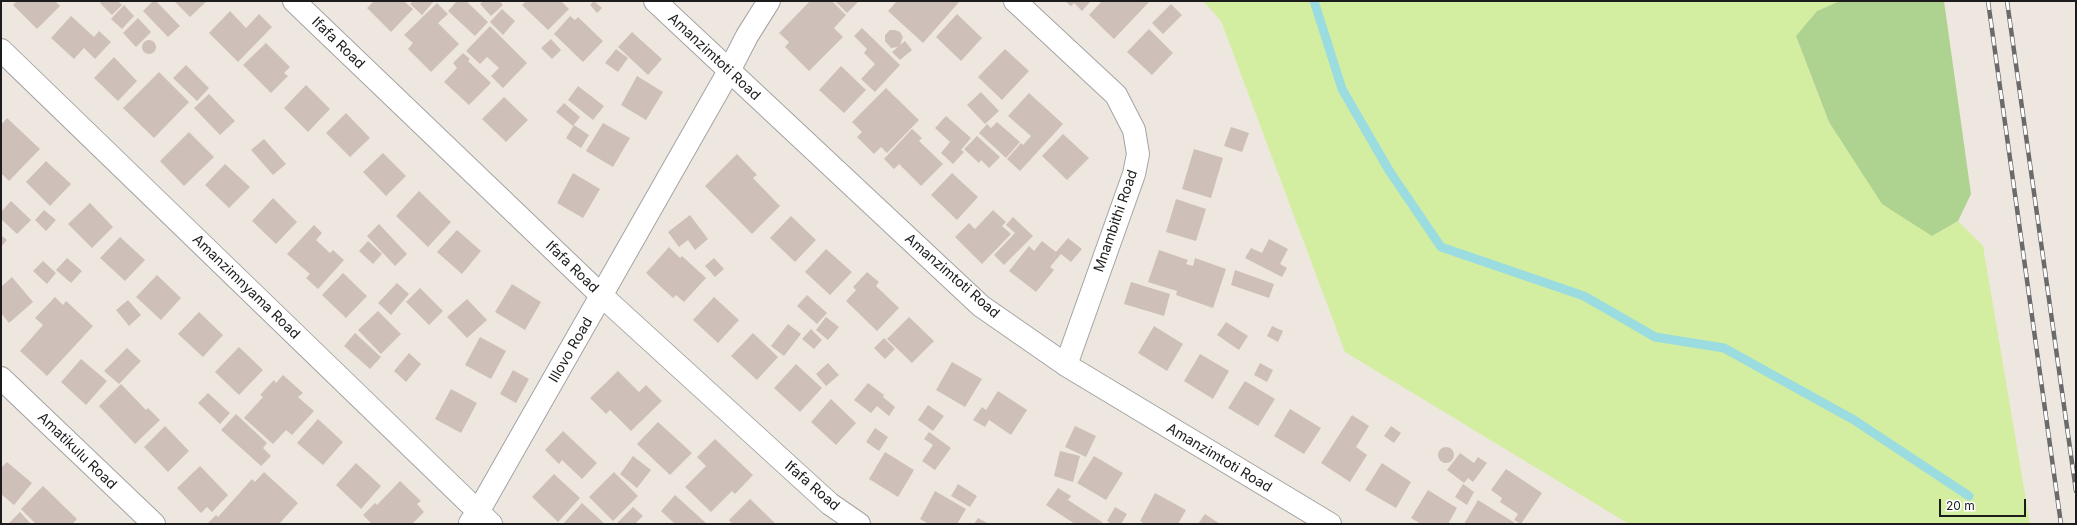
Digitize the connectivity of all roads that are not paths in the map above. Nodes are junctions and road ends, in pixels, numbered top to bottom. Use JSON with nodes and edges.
{"nodes":[{"id":1,"x":294,"y":1,"type":"edge"},
{"id":2,"x":655,"y":1,"type":"edge"},
{"id":3,"x":769,"y":1,"type":"edge"},
{"id":4,"x":1015,"y":1,"type":"edge"},
{"id":5,"x":1,"y":50,"type":"edge"},
{"id":6,"x":729,"y":71,"type":"junction"},
{"id":7,"x":602,"y":296,"type":"junction"},
{"id":8,"x":1066,"y":365,"type":"junction"},
{"id":9,"x":1,"y":378,"type":"edge"},
{"id":10,"x":480,"y":520,"type":"edge"},
{"id":11,"x":154,"y":524,"type":"edge"},
{"id":12,"x":859,"y":524,"type":"edge"},
{"id":13,"x":1330,"y":524,"type":"edge"}],
"edges":[{"from":1,"to":7,"type":"street","name":"Ifafa Road"},
{"from":2,"to":6,"type":"street","name":"Amanzimtoti Road"},
{"from":3,"to":6,"type":"street"},
{"from":4,"to":8,"type":"street","name":"Mnambithi Road"},
{"from":5,"to":10,"type":"street","name":"Amanzimnyama Road"},
{"from":6,"to":7,"type":"street","name":"Illovo Road"},
{"from":6,"to":8,"type":"street","name":"Amanzimtoti Road"},
{"from":7,"to":10,"type":"street","name":"Illovo Road"},
{"from":7,"to":12,"type":"street","name":"Ifafa Road"},
{"from":8,"to":13,"type":"street","name":"Amanzimtoti Road"},
{"from":9,"to":11,"type":"street","name":"Amatikulu Road"}]}
